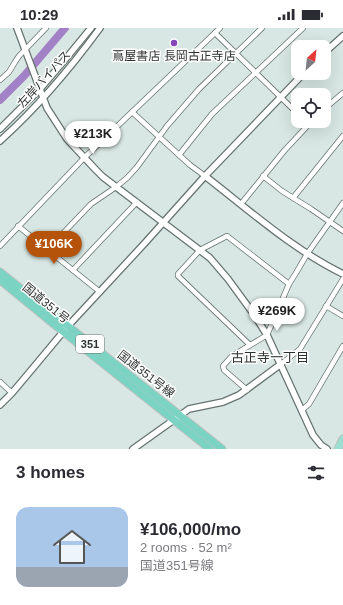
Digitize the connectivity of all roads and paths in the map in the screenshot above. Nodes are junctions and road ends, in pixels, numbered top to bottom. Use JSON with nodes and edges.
{"nodes":[{"id":1,"x":17,"y":28,"type":"edge"},
{"id":2,"x":46,"y":28,"type":"edge"},
{"id":3,"x":91,"y":28,"type":"edge"},
{"id":4,"x":100,"y":28,"type":"edge"},
{"id":5,"x":220,"y":28,"type":"edge"},
{"id":6,"x":262,"y":28,"type":"edge"},
{"id":7,"x":303,"y":28,"type":"edge"},
{"id":8,"x":215,"y":33,"type":"junction"},
{"id":9,"x":343,"y":36,"type":"edge"},
{"id":10,"x":331,"y":47,"type":"edge"},
{"id":11,"x":25,"y":50,"type":"junction"},
{"id":12,"x":235,"y":53,"type":"junction"},
{"id":13,"x":256,"y":73,"type":"junction"},
{"id":14,"x":0,"y":80,"type":"edge"},
{"id":15,"x":297,"y":80,"type":"edge"},
{"id":16,"x":40,"y":89,"type":"junction"},
{"id":17,"x":343,"y":93,"type":"edge"},
{"id":18,"x":280,"y":97,"type":"junction"},
{"id":19,"x":44,"y":98,"type":"junction"},
{"id":20,"x":331,"y":103,"type":"edge"},
{"id":21,"x":291,"y":107,"type":"edge"},
{"id":22,"x":132,"y":112,"type":"junction"},
{"id":23,"x":304,"y":128,"type":"edge"},
{"id":24,"x":0,"y":129,"type":"edge"},
{"id":25,"x":343,"y":136,"type":"edge"},
{"id":26,"x":159,"y":137,"type":"junction"},
{"id":27,"x":0,"y":141,"type":"edge"},
{"id":28,"x":179,"y":155,"type":"junction"},
{"id":29,"x":84,"y":158,"type":"junction"},
{"id":30,"x":204,"y":176,"type":"junction"},
{"id":31,"x":263,"y":176,"type":"junction"},
{"id":32,"x":116,"y":187,"type":"junction"},
{"id":33,"x":293,"y":198,"type":"junction"},
{"id":34,"x":136,"y":202,"type":"junction"},
{"id":35,"x":343,"y":203,"type":"edge"},
{"id":36,"x":241,"y":204,"type":"junction"},
{"id":37,"x":330,"y":222,"type":"junction"},
{"id":38,"x":163,"y":223,"type":"junction"},
{"id":39,"x":18,"y":226,"type":"junction"},
{"id":40,"x":343,"y":232,"type":"edge"},
{"id":41,"x":0,"y":246,"type":"edge"},
{"id":42,"x":48,"y":250,"type":"junction"},
{"id":43,"x":200,"y":250,"type":"junction"},
{"id":44,"x":307,"y":254,"type":"junction"},
{"id":45,"x":73,"y":270,"type":"junction"},
{"id":46,"x":0,"y":272,"type":"edge"},
{"id":47,"x":343,"y":274,"type":"edge"},
{"id":48,"x":343,"y":279,"type":"edge"},
{"id":49,"x":0,"y":280,"type":"edge"},
{"id":50,"x":289,"y":284,"type":"junction"},
{"id":51,"x":100,"y":292,"type":"junction"},
{"id":52,"x":326,"y":306,"type":"junction"},
{"id":53,"x":343,"y":316,"type":"edge"},
{"id":54,"x":66,"y":329,"type":"junction"},
{"id":55,"x":267,"y":334,"type":"junction"},
{"id":56,"x":250,"y":345,"type":"junction"},
{"id":57,"x":343,"y":346,"type":"edge"},
{"id":58,"x":281,"y":364,"type":"junction"},
{"id":59,"x":0,"y":382,"type":"edge"},
{"id":60,"x":246,"y":390,"type":"junction"},
{"id":61,"x":12,"y":393,"type":"junction"},
{"id":62,"x":0,"y":405,"type":"edge"},
{"id":63,"x":302,"y":410,"type":"junction"},
{"id":64,"x":181,"y":415,"type":"junction"},
{"id":65,"x":173,"y":420,"type":"junction"},
{"id":66,"x":343,"y":439,"type":"edge"},
{"id":67,"x":133,"y":449,"type":"edge"},
{"id":68,"x":210,"y":449,"type":"edge"},
{"id":69,"x":222,"y":449,"type":"edge"},
{"id":70,"x":327,"y":449,"type":"edge"},
{"id":71,"x":338,"y":449,"type":"edge"}],
"edges":[{"from":1,"to":11,"type":"street"},
{"from":2,"to":11,"type":"street"},
{"from":3,"to":16,"type":"street","name":"左岸バイパス"},
{"from":4,"to":19,"type":"street","name":"左岸バイパス"},
{"from":5,"to":8,"type":"street"},
{"from":6,"to":12,"type":"street"},
{"from":7,"to":13,"type":"street"},
{"from":8,"to":12,"type":"street"},
{"from":8,"to":22,"type":"street"},
{"from":9,"to":10,"type":"street"},
{"from":11,"to":14,"type":"street"},
{"from":11,"to":16,"type":"street"},
{"from":12,"to":13,"type":"street"},
{"from":12,"to":26,"type":"street"},
{"from":13,"to":18,"type":"street"},
{"from":13,"to":28,"type":"street"},
{"from":15,"to":18,"type":"street"},
{"from":16,"to":19,"type":"street"},
{"from":16,"to":24,"type":"street","name":"左岸バイパス"},
{"from":17,"to":20,"type":"street"},
{"from":18,"to":21,"type":"street"},
{"from":18,"to":30,"type":"street"},
{"from":19,"to":27,"type":"street","name":"左岸バイパス"},
{"from":19,"to":29,"type":"street"},
{"from":22,"to":26,"type":"street"},
{"from":22,"to":29,"type":"street"},
{"from":23,"to":31,"type":"street"},
{"from":25,"to":33,"type":"street"},
{"from":26,"to":28,"type":"street"},
{"from":26,"to":32,"type":"street"},
{"from":28,"to":30,"type":"street"},
{"from":29,"to":32,"type":"street"},
{"from":29,"to":39,"type":"street"},
{"from":30,"to":36,"type":"street"},
{"from":30,"to":38,"type":"street"},
{"from":31,"to":33,"type":"street"},
{"from":31,"to":36,"type":"street"},
{"from":32,"to":34,"type":"street"},
{"from":32,"to":42,"type":"street"},
{"from":33,"to":37,"type":"street"},
{"from":34,"to":38,"type":"street"},
{"from":34,"to":45,"type":"street"},
{"from":35,"to":37,"type":"street"},
{"from":36,"to":44,"type":"street"},
{"from":37,"to":40,"type":"street"},
{"from":37,"to":44,"type":"street"},
{"from":38,"to":43,"type":"street"},
{"from":38,"to":51,"type":"street"},
{"from":39,"to":41,"type":"street"},
{"from":39,"to":42,"type":"street"},
{"from":42,"to":45,"type":"street"},
{"from":43,"to":50,"type":"street"},
{"from":43,"to":55,"type":"street"},
{"from":43,"to":56,"type":"street"},
{"from":44,"to":47,"type":"street"},
{"from":44,"to":50,"type":"street"},
{"from":45,"to":51,"type":"street"},
{"from":46,"to":54,"type":"highway","name":"国道351号線","number":"351"},
{"from":48,"to":52,"type":"street"},
{"from":49,"to":54,"type":"highway","name":"国道351号","number":"351"},
{"from":50,"to":55,"type":"street"},
{"from":51,"to":54,"type":"street"},
{"from":52,"to":53,"type":"street"},
{"from":52,"to":58,"type":"street"},
{"from":54,"to":61,"type":"street"},
{"from":54,"to":64,"type":"highway","name":"国道351号線","number":"351"},
{"from":54,"to":65,"type":"highway","name":"国道351号","number":"351"},
{"from":55,"to":56,"type":"street"},
{"from":55,"to":58,"type":"street"},
{"from":56,"to":60,"type":"street"},
{"from":57,"to":63,"type":"street"},
{"from":58,"to":60,"type":"street"},
{"from":58,"to":63,"type":"street"},
{"from":59,"to":61,"type":"street"},
{"from":60,"to":64,"type":"street"},
{"from":61,"to":62,"type":"street"},
{"from":63,"to":70,"type":"street"},
{"from":64,"to":65,"type":"street"},
{"from":64,"to":69,"type":"highway","name":"国道351号線","number":"351"},
{"from":65,"to":67,"type":"street"},
{"from":65,"to":68,"type":"highway","name":"国道351号","number":"351"},
{"from":66,"to":71,"type":"main road"}]}
